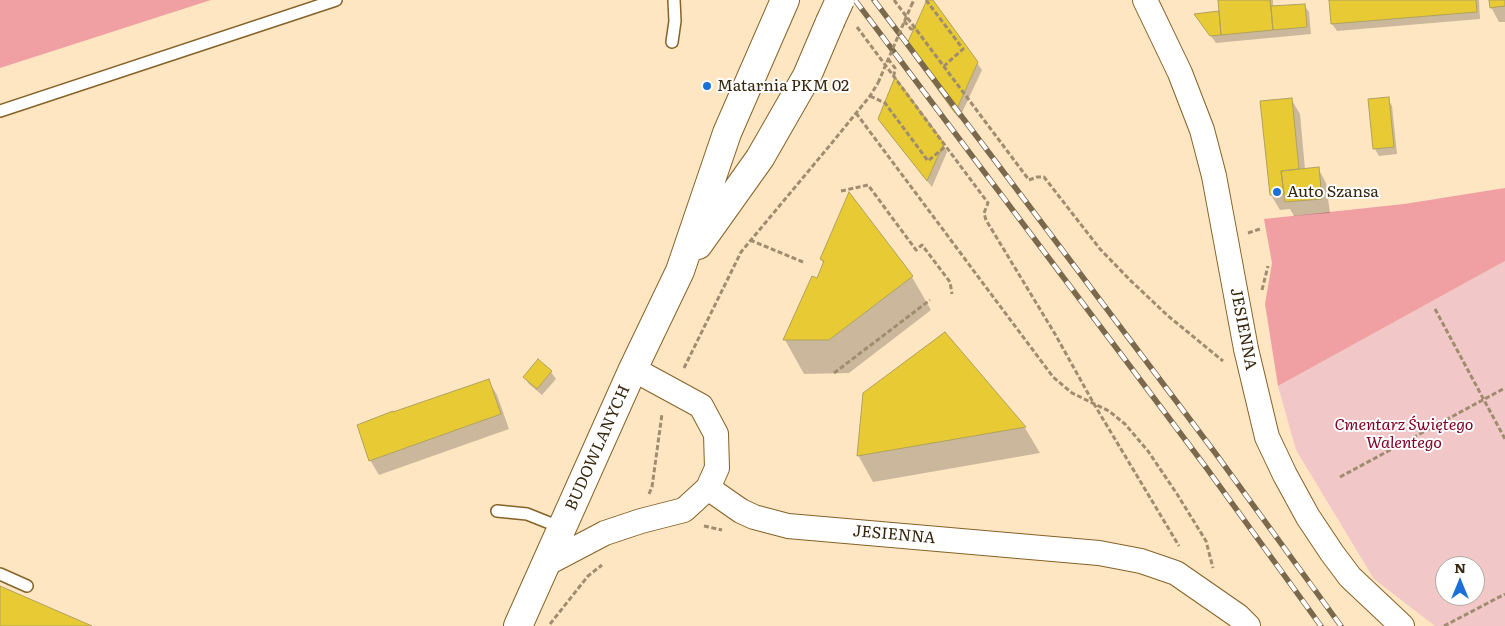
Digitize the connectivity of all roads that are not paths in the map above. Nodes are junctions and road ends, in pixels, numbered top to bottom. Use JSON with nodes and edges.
{"nodes":[{"id":1,"x":336,"y":0,"type":"edge"},
{"id":2,"x":674,"y":0,"type":"edge"},
{"id":3,"x":785,"y":0,"type":"edge"},
{"id":4,"x":1145,"y":0,"type":"edge"},
{"id":5,"x":842,"y":15,"type":"edge"},
{"id":6,"x":672,"y":42,"type":"dead end"},
{"id":7,"x":0,"y":110,"type":"edge"},
{"id":8,"x":680,"y":271,"type":"junction"},
{"id":9,"x":633,"y":369,"type":"junction"},
{"id":10,"x":708,"y":488,"type":"junction"},
{"id":11,"x":497,"y":510,"type":"dead end"},
{"id":12,"x":562,"y":528,"type":"junction"},
{"id":13,"x":546,"y":564,"type":"junction"},
{"id":14,"x":0,"y":574,"type":"edge"},
{"id":15,"x":27,"y":586,"type":"dead end"},
{"id":16,"x":518,"y":626,"type":"edge"},
{"id":17,"x":1248,"y":626,"type":"edge"},
{"id":18,"x":1402,"y":626,"type":"edge"}],
"edges":[{"from":1,"to":7,"type":"lane"},
{"from":2,"to":6,"type":"lane"},
{"from":3,"to":8,"type":"main road","name":"BUDOWLANYCH"},
{"from":4,"to":18,"type":"street","name":"JESIENNA"},
{"from":5,"to":8,"type":"main road","name":"BUDOWLANYCH"},
{"from":8,"to":9,"type":"main road","name":"BUDOWLANYCH"},
{"from":9,"to":10,"type":"street"},
{"from":9,"to":12,"type":"main road","name":"BUDOWLANYCH"},
{"from":10,"to":13,"type":"street"},
{"from":10,"to":17,"type":"street","name":"JESIENNA"},
{"from":11,"to":12,"type":"lane"},
{"from":12,"to":13,"type":"main road","name":"BUDOWLANYCH"},
{"from":13,"to":16,"type":"main road","name":"BUDOWLANYCH"},
{"from":14,"to":15,"type":"lane"}]}
